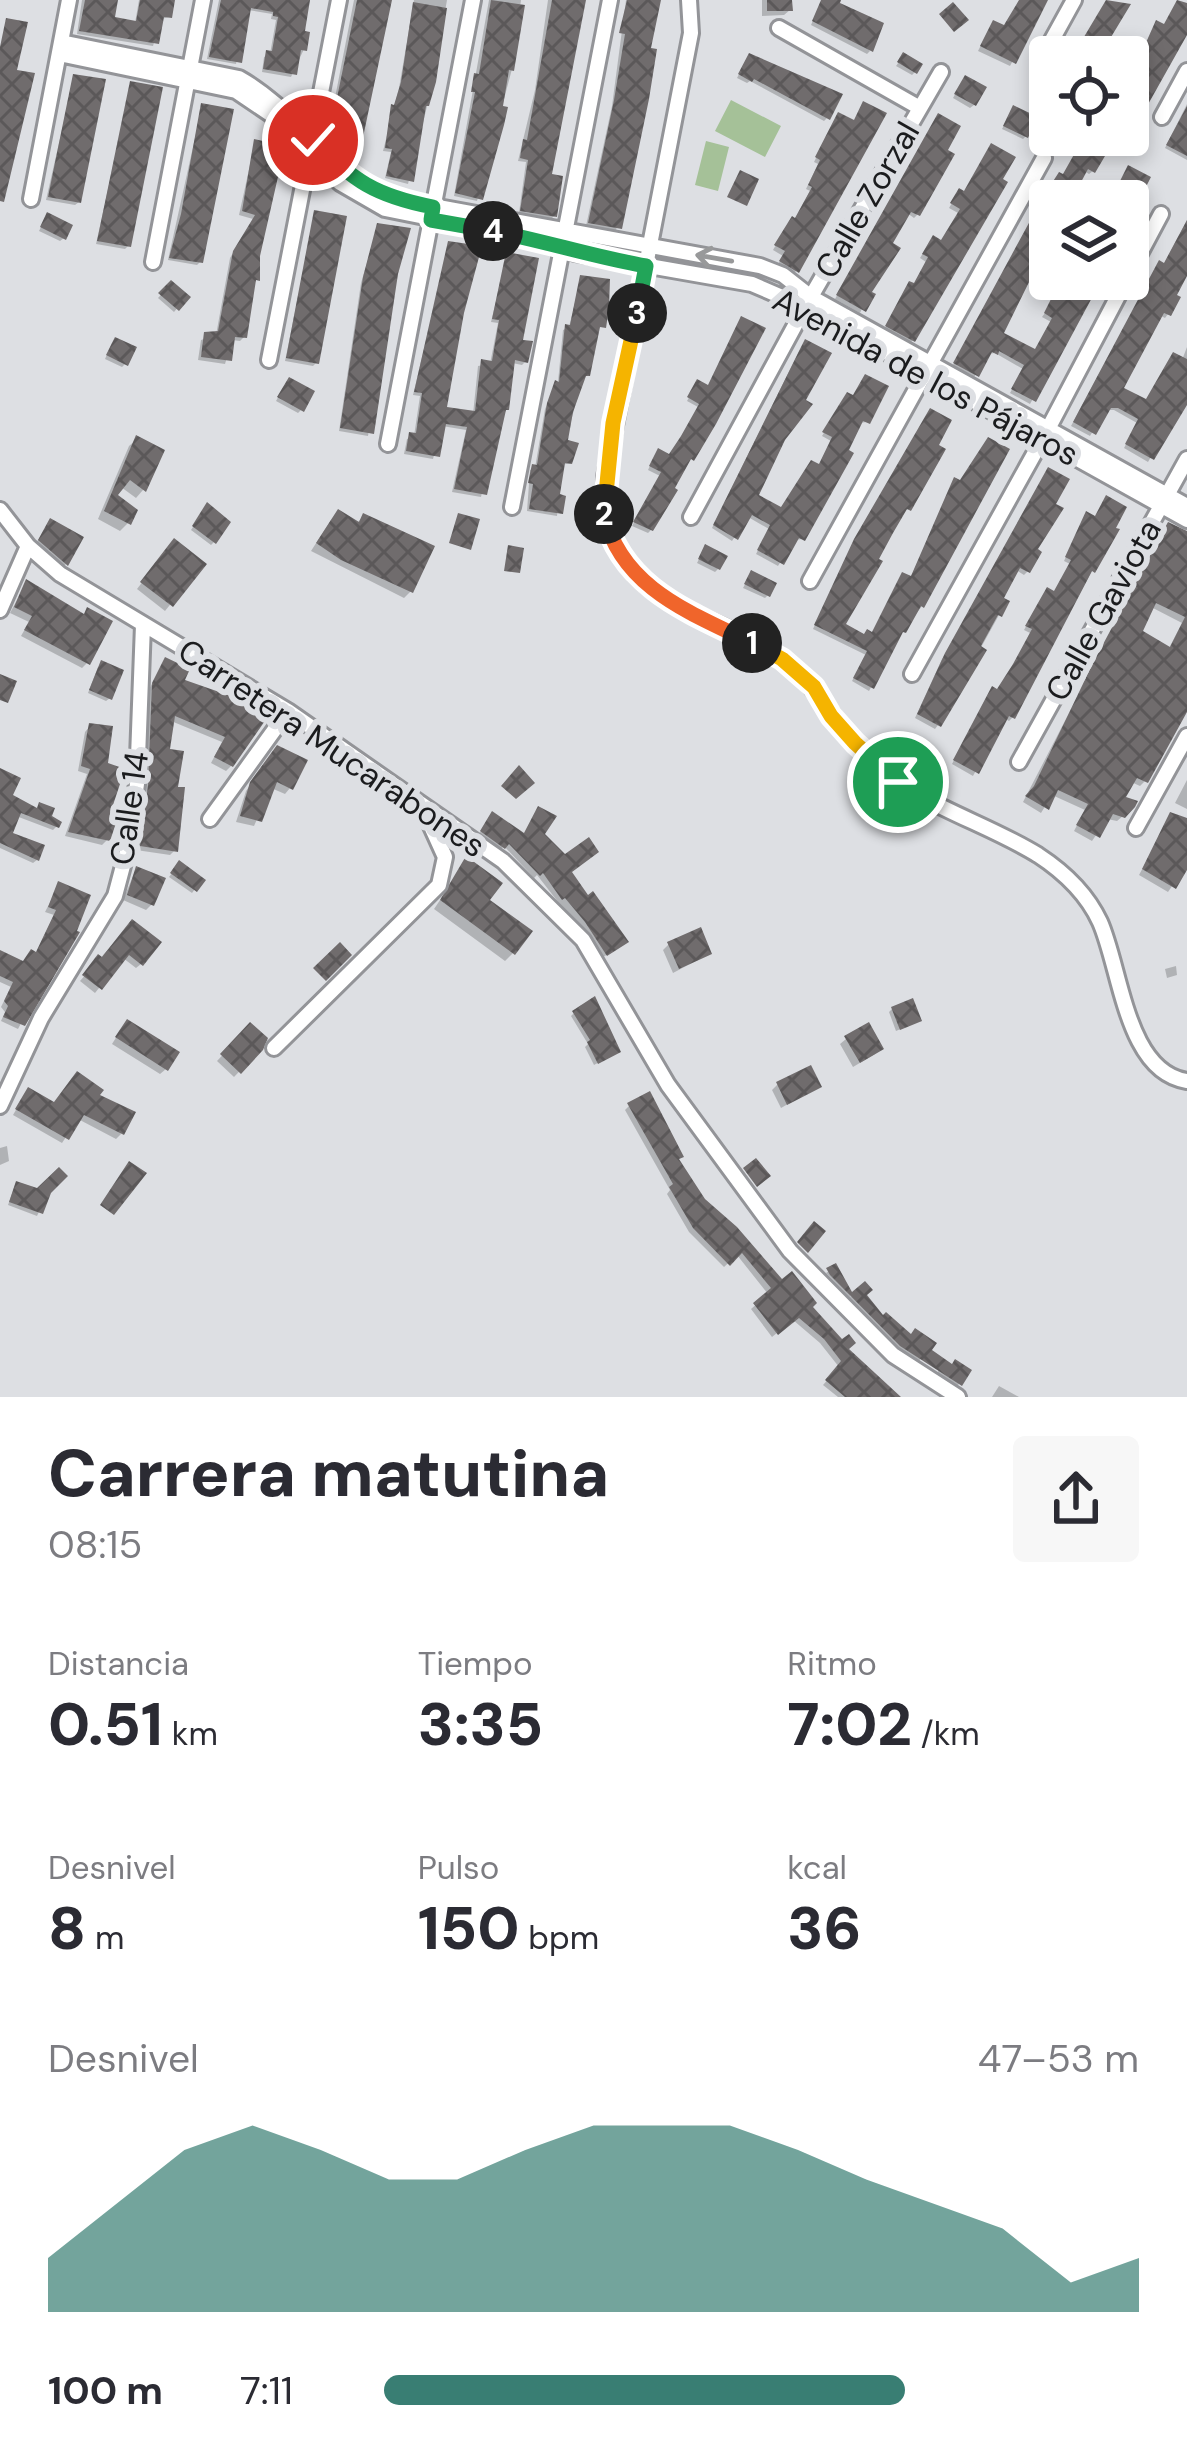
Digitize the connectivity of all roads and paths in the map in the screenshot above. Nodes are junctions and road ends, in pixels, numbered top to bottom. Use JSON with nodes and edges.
{"nodes":[{"id":1,"x":69,"y":0,"type":"edge"},
{"id":2,"x":203,"y":0,"type":"edge"},
{"id":3,"x":339,"y":0,"type":"edge"},
{"id":4,"x":473,"y":0,"type":"edge"},
{"id":5,"x":610,"y":0,"type":"edge"},
{"id":6,"x":689,"y":0,"type":"edge"},
{"id":7,"x":1074,"y":0,"type":"edge"},
{"id":8,"x":779,"y":28,"type":"dead end"},
{"id":9,"x":1054,"y":36,"type":"edge"},
{"id":10,"x":60,"y":48,"type":"junction"},
{"id":11,"x":1187,"y":71,"type":"edge"},
{"id":12,"x":190,"y":72,"type":"junction"},
{"id":13,"x":941,"y":72,"type":"dead end"},
{"id":14,"x":920,"y":108,"type":"junction"},
{"id":15,"x":1162,"y":116,"type":"dead end"},
{"id":16,"x":312,"y":147,"type":"junction"},
{"id":17,"x":1044,"y":158,"type":"dead end"},
{"id":18,"x":31,"y":199,"type":"dead end"},
{"id":19,"x":432,"y":213,"type":"junction"},
{"id":20,"x":1160,"y":214,"type":"dead end"},
{"id":21,"x":1149,"y":235,"type":"edge"},
{"id":22,"x":563,"y":240,"type":"junction"},
{"id":23,"x":649,"y":246,"type":"junction"},
{"id":24,"x":153,"y":262,"type":"dead end"},
{"id":25,"x":646,"y":266,"type":"junction"},
{"id":26,"x":1115,"y":300,"type":"edge"},
{"id":27,"x":808,"y":302,"type":"junction"},
{"id":28,"x":268,"y":360,"type":"dead end"},
{"id":29,"x":928,"y":369,"type":"junction"},
{"id":30,"x":1045,"y":434,"type":"junction"},
{"id":31,"x":388,"y":444,"type":"dead end"},
{"id":32,"x":1187,"y":459,"type":"edge"},
{"id":33,"x":1164,"y":500,"type":"junction"},
{"id":34,"x":1187,"y":506,"type":"edge"},
{"id":35,"x":512,"y":507,"type":"dead end"},
{"id":36,"x":0,"y":510,"type":"edge"},
{"id":37,"x":691,"y":517,"type":"dead end"},
{"id":38,"x":1187,"y":520,"type":"edge"},
{"id":39,"x":28,"y":546,"type":"junction"},
{"id":40,"x":810,"y":581,"type":"dead end"},
{"id":41,"x":3,"y":590,"type":"edge"},
{"id":42,"x":0,"y":610,"type":"edge"},
{"id":43,"x":143,"y":625,"type":"junction"},
{"id":44,"x":911,"y":674,"type":"dead end"},
{"id":45,"x":288,"y":711,"type":"junction"},
{"id":46,"x":1187,"y":736,"type":"edge"},
{"id":47,"x":1018,"y":762,"type":"dead end"},
{"id":48,"x":420,"y":801,"type":"junction"},
{"id":49,"x":209,"y":819,"type":"dead end"},
{"id":50,"x":1136,"y":828,"type":"dead end"},
{"id":51,"x":274,"y":1048,"type":"dead end"},
{"id":52,"x":1187,"y":1081,"type":"edge"},
{"id":53,"x":0,"y":1106,"type":"edge"},
{"id":54,"x":958,"y":1397,"type":"edge"}],
"edges":[{"from":1,"to":10,"type":"street"},
{"from":2,"to":12,"type":"street"},
{"from":3,"to":16,"type":"street"},
{"from":4,"to":19,"type":"street"},
{"from":5,"to":22,"type":"street"},
{"from":6,"to":23,"type":"street"},
{"from":7,"to":9,"type":"street"},
{"from":8,"to":14,"type":"street"},
{"from":10,"to":12,"type":"street","name":"Avenida de los Pájaros"},
{"from":10,"to":18,"type":"street"},
{"from":11,"to":15,"type":"street"},
{"from":12,"to":16,"type":"street","name":"Avenida de los Pájaros"},
{"from":12,"to":24,"type":"street"},
{"from":13,"to":14,"type":"street","name":"Calle Zorzal"},
{"from":14,"to":27,"type":"street","name":"Calle Zorzal"},
{"from":16,"to":19,"type":"street","name":"Avenida de los Pájaros"},
{"from":16,"to":28,"type":"street"},
{"from":17,"to":29,"type":"street"},
{"from":19,"to":22,"type":"street","name":"Avenida de los Pájaros"},
{"from":19,"to":31,"type":"street"},
{"from":20,"to":21,"type":"street"},
{"from":22,"to":23,"type":"street","name":"Avenida de los Pájaros"},
{"from":22,"to":25,"type":"street","name":"Avenida de los Pájaros"},
{"from":22,"to":35,"type":"street"},
{"from":23,"to":25,"type":"street"},
{"from":27,"to":23,"type":"street","name":"Avenida de los Pájaros","one_way":true},
{"from":25,"to":27,"type":"street","name":"Avenida de los Pájaros"},
{"from":25,"to":52,"type":"street"},
{"from":26,"to":30,"type":"street"},
{"from":27,"to":29,"type":"street","name":"Avenida de los Pájaros"},
{"from":27,"to":37,"type":"street","name":"Calle Zorzal"},
{"from":29,"to":30,"type":"street","name":"Avenida de los Pájaros"},
{"from":29,"to":40,"type":"street"},
{"from":30,"to":33,"type":"street","name":"Avenida de los Pájaros"},
{"from":30,"to":44,"type":"street"},
{"from":32,"to":33,"type":"street","name":"Calle Gaviota"},
{"from":33,"to":34,"type":"street","name":"Avenida de los Pájaros"},
{"from":33,"to":38,"type":"street","name":"Avenida de los Pájaros"},
{"from":33,"to":47,"type":"street","name":"Calle Gaviota"},
{"from":36,"to":39,"type":"street","name":"Carretera Mucarabones"},
{"from":39,"to":41,"type":"street"},
{"from":39,"to":43,"type":"street","name":"Carretera Mucarabones"},
{"from":41,"to":42,"type":"street"},
{"from":43,"to":45,"type":"street","name":"Carretera Mucarabones"},
{"from":43,"to":53,"type":"street","name":"Calle 14"},
{"from":45,"to":48,"type":"street","name":"Carretera Mucarabones"},
{"from":45,"to":49,"type":"street"},
{"from":46,"to":50,"type":"street"},
{"from":48,"to":51,"type":"street"},
{"from":48,"to":54,"type":"street","name":"Carretera Mucarabones"}]}
